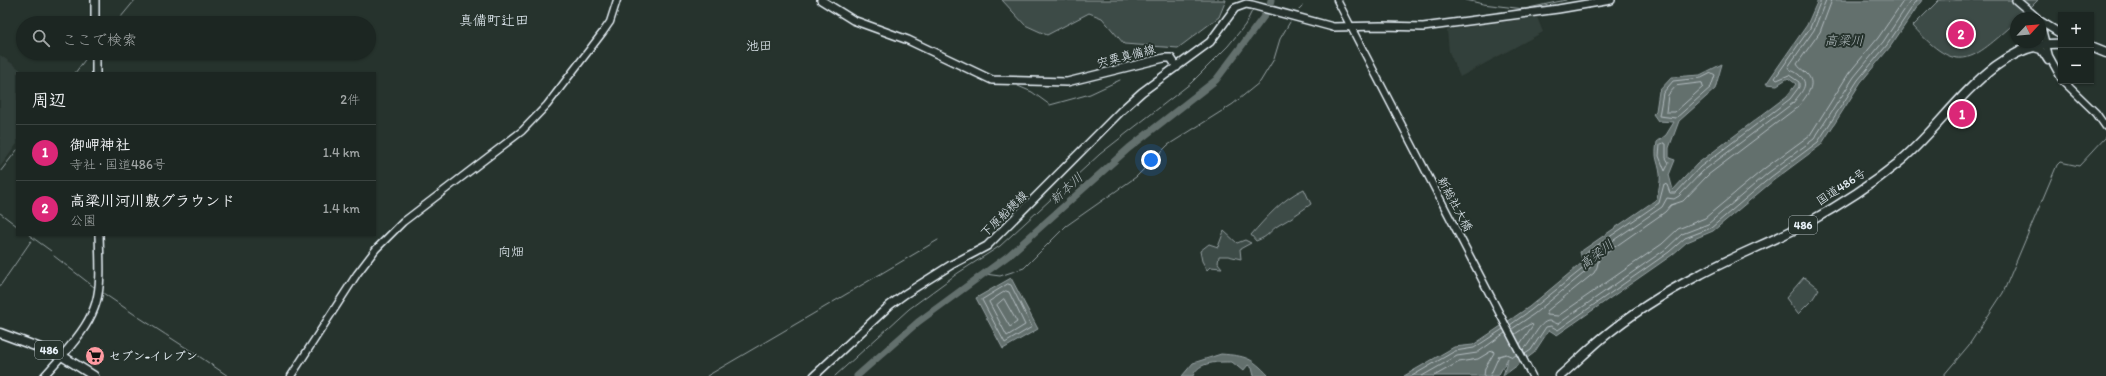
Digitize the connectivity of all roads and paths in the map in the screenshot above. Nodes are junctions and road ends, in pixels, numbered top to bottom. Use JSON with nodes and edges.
{"nodes":[{"id":1,"x":95,"y":0,"type":"edge"},
{"id":2,"x":618,"y":0,"type":"edge"},
{"id":3,"x":822,"y":0,"type":"edge"},
{"id":4,"x":1337,"y":0,"type":"edge"},
{"id":5,"x":1611,"y":0,"type":"edge"},
{"id":6,"x":2016,"y":0,"type":"edge"},
{"id":7,"x":2030,"y":12,"type":"edge"},
{"id":8,"x":95,"y":16,"type":"edge"},
{"id":9,"x":2046,"y":25,"type":"edge"},
{"id":10,"x":1350,"y":27,"type":"junction"},
{"id":11,"x":2058,"y":32,"type":"edge"},
{"id":12,"x":2046,"y":42,"type":"edge"},
{"id":13,"x":2058,"y":44,"type":"edge"},
{"id":14,"x":2058,"y":47,"type":"edge"},
{"id":15,"x":2022,"y":48,"type":"edge"},
{"id":16,"x":2026,"y":48,"type":"edge"},
{"id":17,"x":2032,"y":48,"type":"edge"},
{"id":18,"x":2046,"y":48,"type":"edge"},
{"id":19,"x":2094,"y":48,"type":"edge"},
{"id":20,"x":2019,"y":51,"type":"junction"},
{"id":21,"x":2106,"y":53,"type":"edge"},
{"id":22,"x":96,"y":60,"type":"edge"},
{"id":23,"x":2051,"y":60,"type":"junction"},
{"id":24,"x":1177,"y":67,"type":"junction"},
{"id":25,"x":2056,"y":71,"type":"junction"},
{"id":26,"x":96,"y":72,"type":"edge"},
{"id":27,"x":2058,"y":74,"type":"edge"},
{"id":28,"x":2066,"y":84,"type":"edge"},
{"id":29,"x":2106,"y":126,"type":"edge"},
{"id":30,"x":99,"y":236,"type":"edge"},
{"id":31,"x":0,"y":333,"type":"edge"},
{"id":32,"x":62,"y":356,"type":"junction"},
{"id":33,"x":44,"y":376,"type":"edge"},
{"id":34,"x":94,"y":376,"type":"edge"},
{"id":35,"x":291,"y":376,"type":"edge"},
{"id":36,"x":814,"y":376,"type":"edge"},
{"id":37,"x":1532,"y":376,"type":"edge"},
{"id":38,"x":1560,"y":376,"type":"edge"}],
"edges":[{"from":1,"to":8,"type":"main road"},
{"from":2,"to":35,"type":"street"},
{"from":3,"to":24,"type":"main road","name":"宍粟真備線"},
{"from":4,"to":10,"type":"street","name":"新総社大橋"},
{"from":5,"to":10,"type":"main road"},
{"from":6,"to":7,"type":"main road"},
{"from":9,"to":11,"type":"main road"},
{"from":10,"to":24,"type":"main road"},
{"from":10,"to":37,"type":"street","name":"新総社大橋"},
{"from":12,"to":13,"type":"highway","name":"国道486号","number":"486"},
{"from":14,"to":23,"type":"street"},
{"from":15,"to":20,"type":"street"},
{"from":16,"to":20,"type":"highway","name":"国道486号","number":"486"},
{"from":17,"to":25,"type":"street"},
{"from":18,"to":23,"type":"street"},
{"from":19,"to":21,"type":"highway"},
{"from":20,"to":38,"type":"highway","name":"国道486号","number":"486"},
{"from":22,"to":26,"type":"main road"},
{"from":23,"to":25,"type":"street"},
{"from":24,"to":36,"type":"main road","name":"下原船穂線"},
{"from":25,"to":27,"type":"street"},
{"from":28,"to":29,"type":"street"},
{"from":30,"to":32,"type":"main road"},
{"from":31,"to":32,"type":"highway","number":"486"},
{"from":32,"to":33,"type":"street"},
{"from":32,"to":34,"type":"highway","number":"486"}]}
